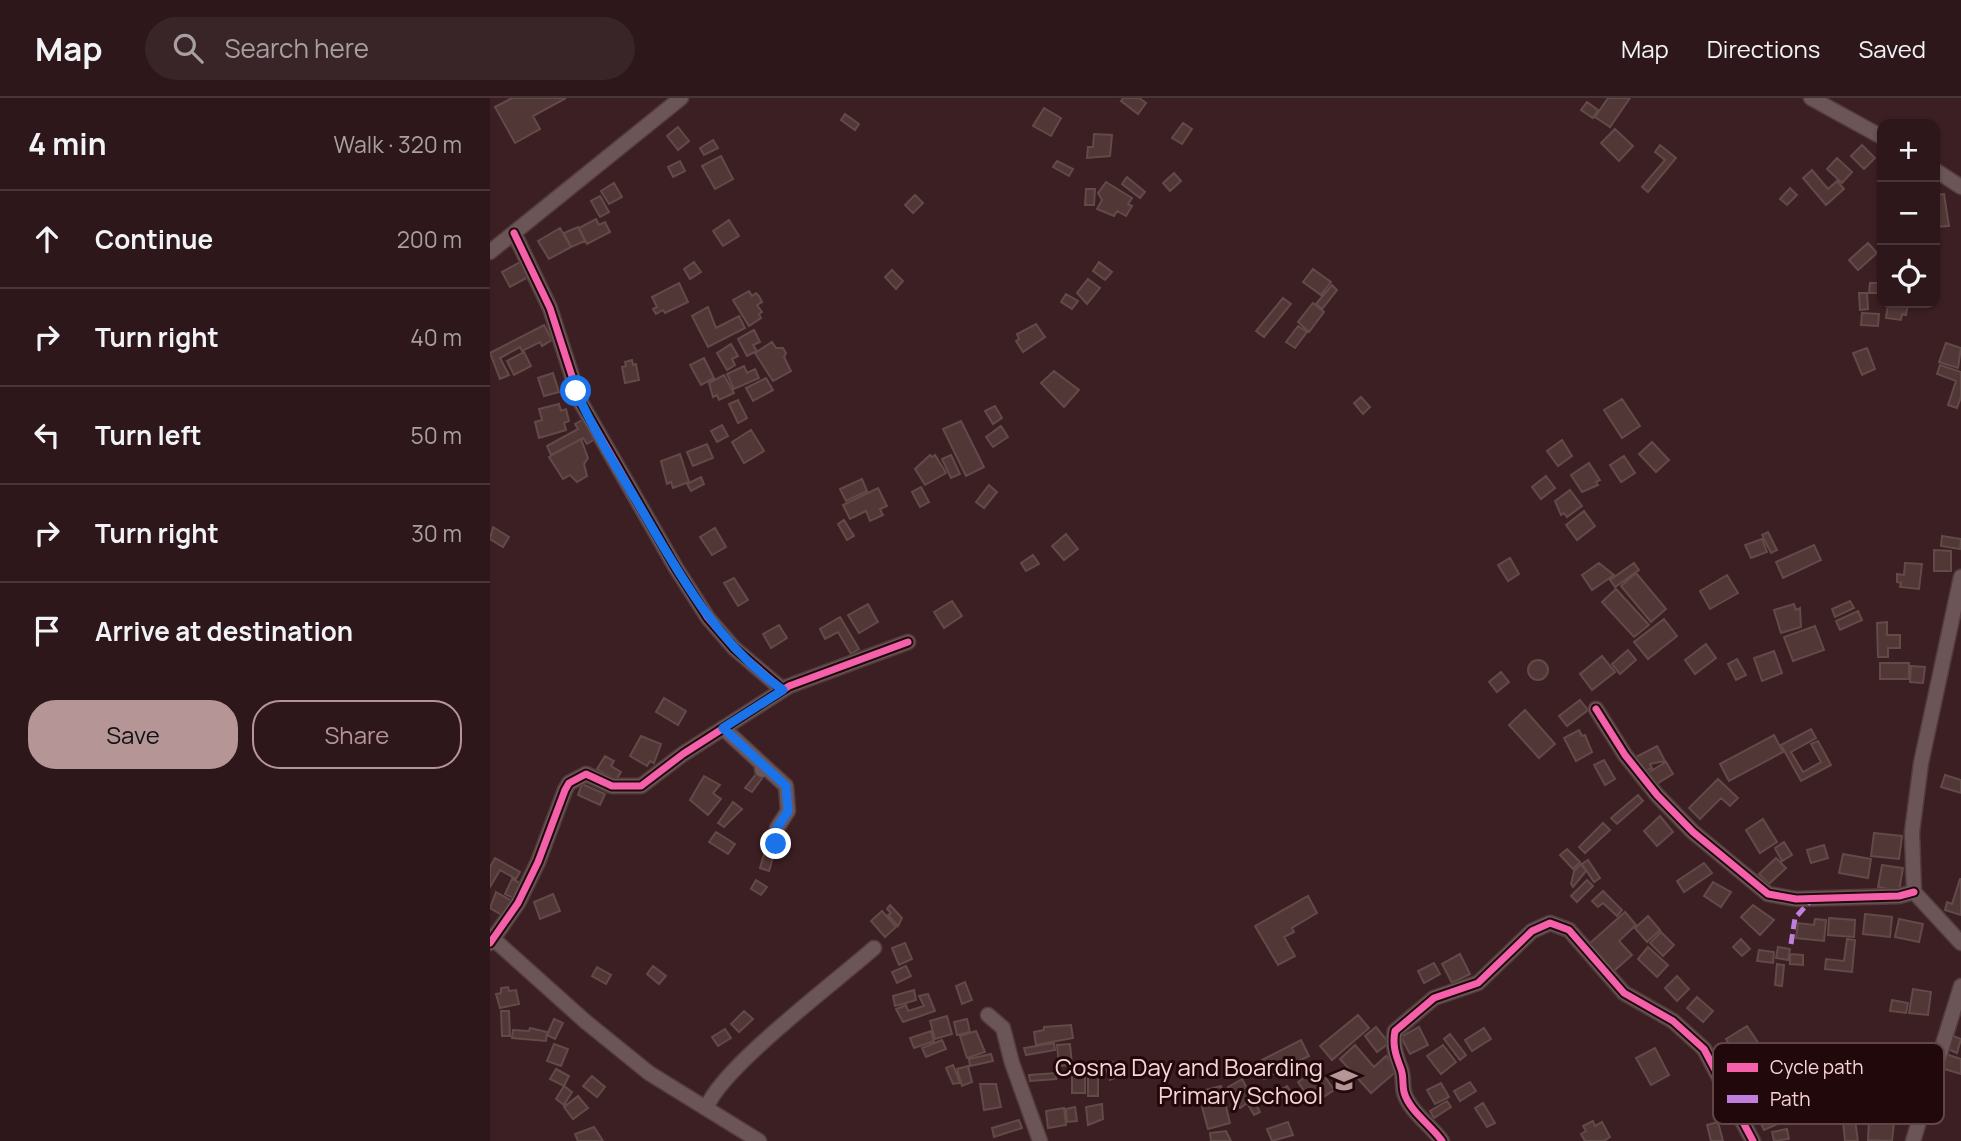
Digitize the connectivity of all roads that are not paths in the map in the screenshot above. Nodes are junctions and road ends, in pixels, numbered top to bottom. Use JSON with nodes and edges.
{"nodes":[{"id":1,"x":681,"y":98,"type":"edge"},
{"id":2,"x":1811,"y":98,"type":"edge"},
{"id":3,"x":1877,"y":134,"type":"edge"},
{"id":4,"x":1940,"y":173,"type":"edge"},
{"id":5,"x":1961,"y":187,"type":"edge"},
{"id":6,"x":514,"y":233,"type":"junction"},
{"id":7,"x":490,"y":252,"type":"edge"},
{"id":8,"x":1961,"y":577,"type":"edge"},
{"id":9,"x":908,"y":642,"type":"dead end"},
{"id":10,"x":783,"y":690,"type":"junction"},
{"id":11,"x":1596,"y":709,"type":"dead end"},
{"id":12,"x":723,"y":728,"type":"junction"},
{"id":13,"x":776,"y":844,"type":"dead end"},
{"id":14,"x":1914,"y":892,"type":"junction"},
{"id":15,"x":491,"y":940,"type":"edge"},
{"id":16,"x":1961,"y":943,"type":"edge"},
{"id":17,"x":874,"y":948,"type":"dead end"},
{"id":18,"x":1961,"y":986,"type":"edge"},
{"id":19,"x":988,"y":1014,"type":"dead end"},
{"id":20,"x":1943,"y":1043,"type":"edge"},
{"id":21,"x":1713,"y":1066,"type":"edge"},
{"id":22,"x":707,"y":1107,"type":"junction"},
{"id":23,"x":1744,"y":1124,"type":"edge"},
{"id":24,"x":1918,"y":1124,"type":"edge"},
{"id":25,"x":759,"y":1141,"type":"edge"},
{"id":26,"x":1040,"y":1141,"type":"edge"},
{"id":27,"x":1442,"y":1141,"type":"edge"},
{"id":28,"x":1753,"y":1141,"type":"edge"},
{"id":29,"x":1913,"y":1141,"type":"edge"}],
"edges":[{"from":1,"to":6,"type":"street"},
{"from":2,"to":3,"type":"street"},
{"from":4,"to":5,"type":"street"},
{"from":6,"to":7,"type":"street"},
{"from":6,"to":10,"type":"street"},
{"from":8,"to":14,"type":"street"},
{"from":9,"to":10,"type":"street"},
{"from":10,"to":12,"type":"street"},
{"from":11,"to":14,"type":"street"},
{"from":12,"to":13,"type":"street"},
{"from":12,"to":15,"type":"street"},
{"from":14,"to":16,"type":"street"},
{"from":15,"to":22,"type":"street"},
{"from":17,"to":22,"type":"street"},
{"from":18,"to":20,"type":"street"},
{"from":19,"to":26,"type":"street"},
{"from":21,"to":27,"type":"street"},
{"from":22,"to":25,"type":"street"},
{"from":23,"to":28,"type":"street"},
{"from":24,"to":29,"type":"street"}]}
